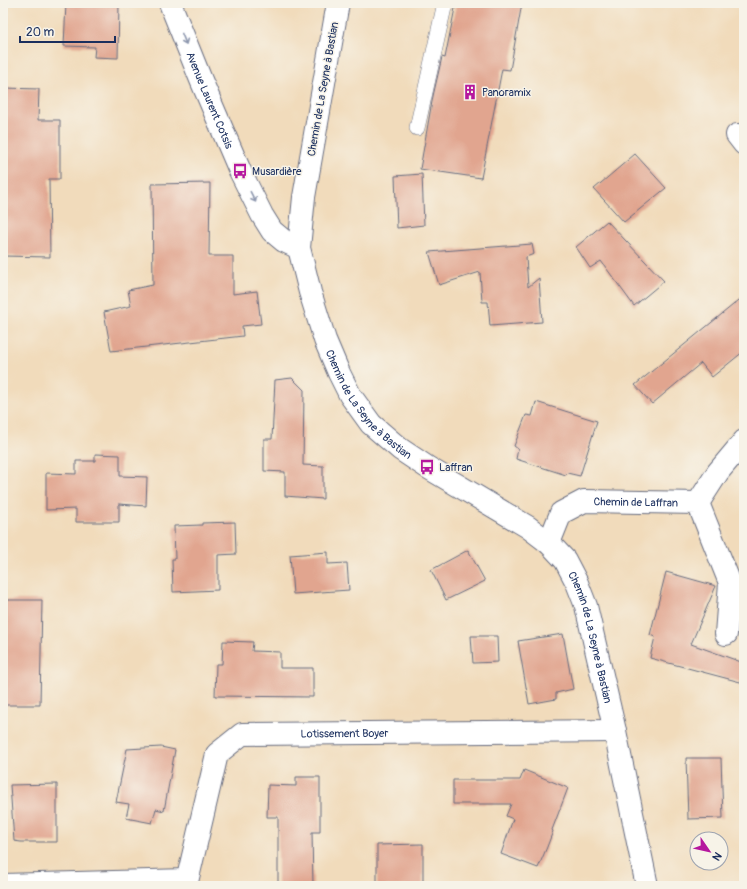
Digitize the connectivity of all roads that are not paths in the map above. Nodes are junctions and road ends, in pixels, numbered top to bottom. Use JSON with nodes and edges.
{"nodes":[{"id":1,"x":170,"y":3,"type":"edge"},
{"id":2,"x":338,"y":3,"type":"edge"},
{"id":3,"x":445,"y":3,"type":"edge"},
{"id":4,"x":417,"y":128,"type":"dead end"},
{"id":5,"x":299,"y":248,"type":"junction"},
{"id":6,"x":744,"y":441,"type":"edge"},
{"id":7,"x":698,"y":502,"type":"junction"},
{"id":8,"x":549,"y":543,"type":"junction"},
{"id":9,"x":726,"y":634,"type":"dead end"},
{"id":10,"x":615,"y":731,"type":"junction"},
{"id":11,"x":186,"y":883,"type":"edge"},
{"id":12,"x":3,"y":885,"type":"edge"},
{"id":13,"x":647,"y":886,"type":"edge"}],
"edges":[{"from":1,"to":5,"type":"street","name":"Avenue Laurent Cotsis","one_way":true},
{"from":2,"to":5,"type":"street","name":"Chemin de La Seyne à Bastian"},
{"from":3,"to":4,"type":"lane"},
{"from":5,"to":8,"type":"street","name":"Chemin de La Seyne à Bastian"},
{"from":6,"to":7,"type":"street"},
{"from":7,"to":8,"type":"street","name":"Chemin de Laffran"},
{"from":7,"to":9,"type":"street"},
{"from":8,"to":10,"type":"street","name":"Chemin de La Seyne à Bastian"},
{"from":10,"to":11,"type":"street","name":"Lotissement Boyer"},
{"from":10,"to":13,"type":"street","name":"Chemin de La Seyne à Bastian"},
{"from":11,"to":12,"type":"street"}]}
